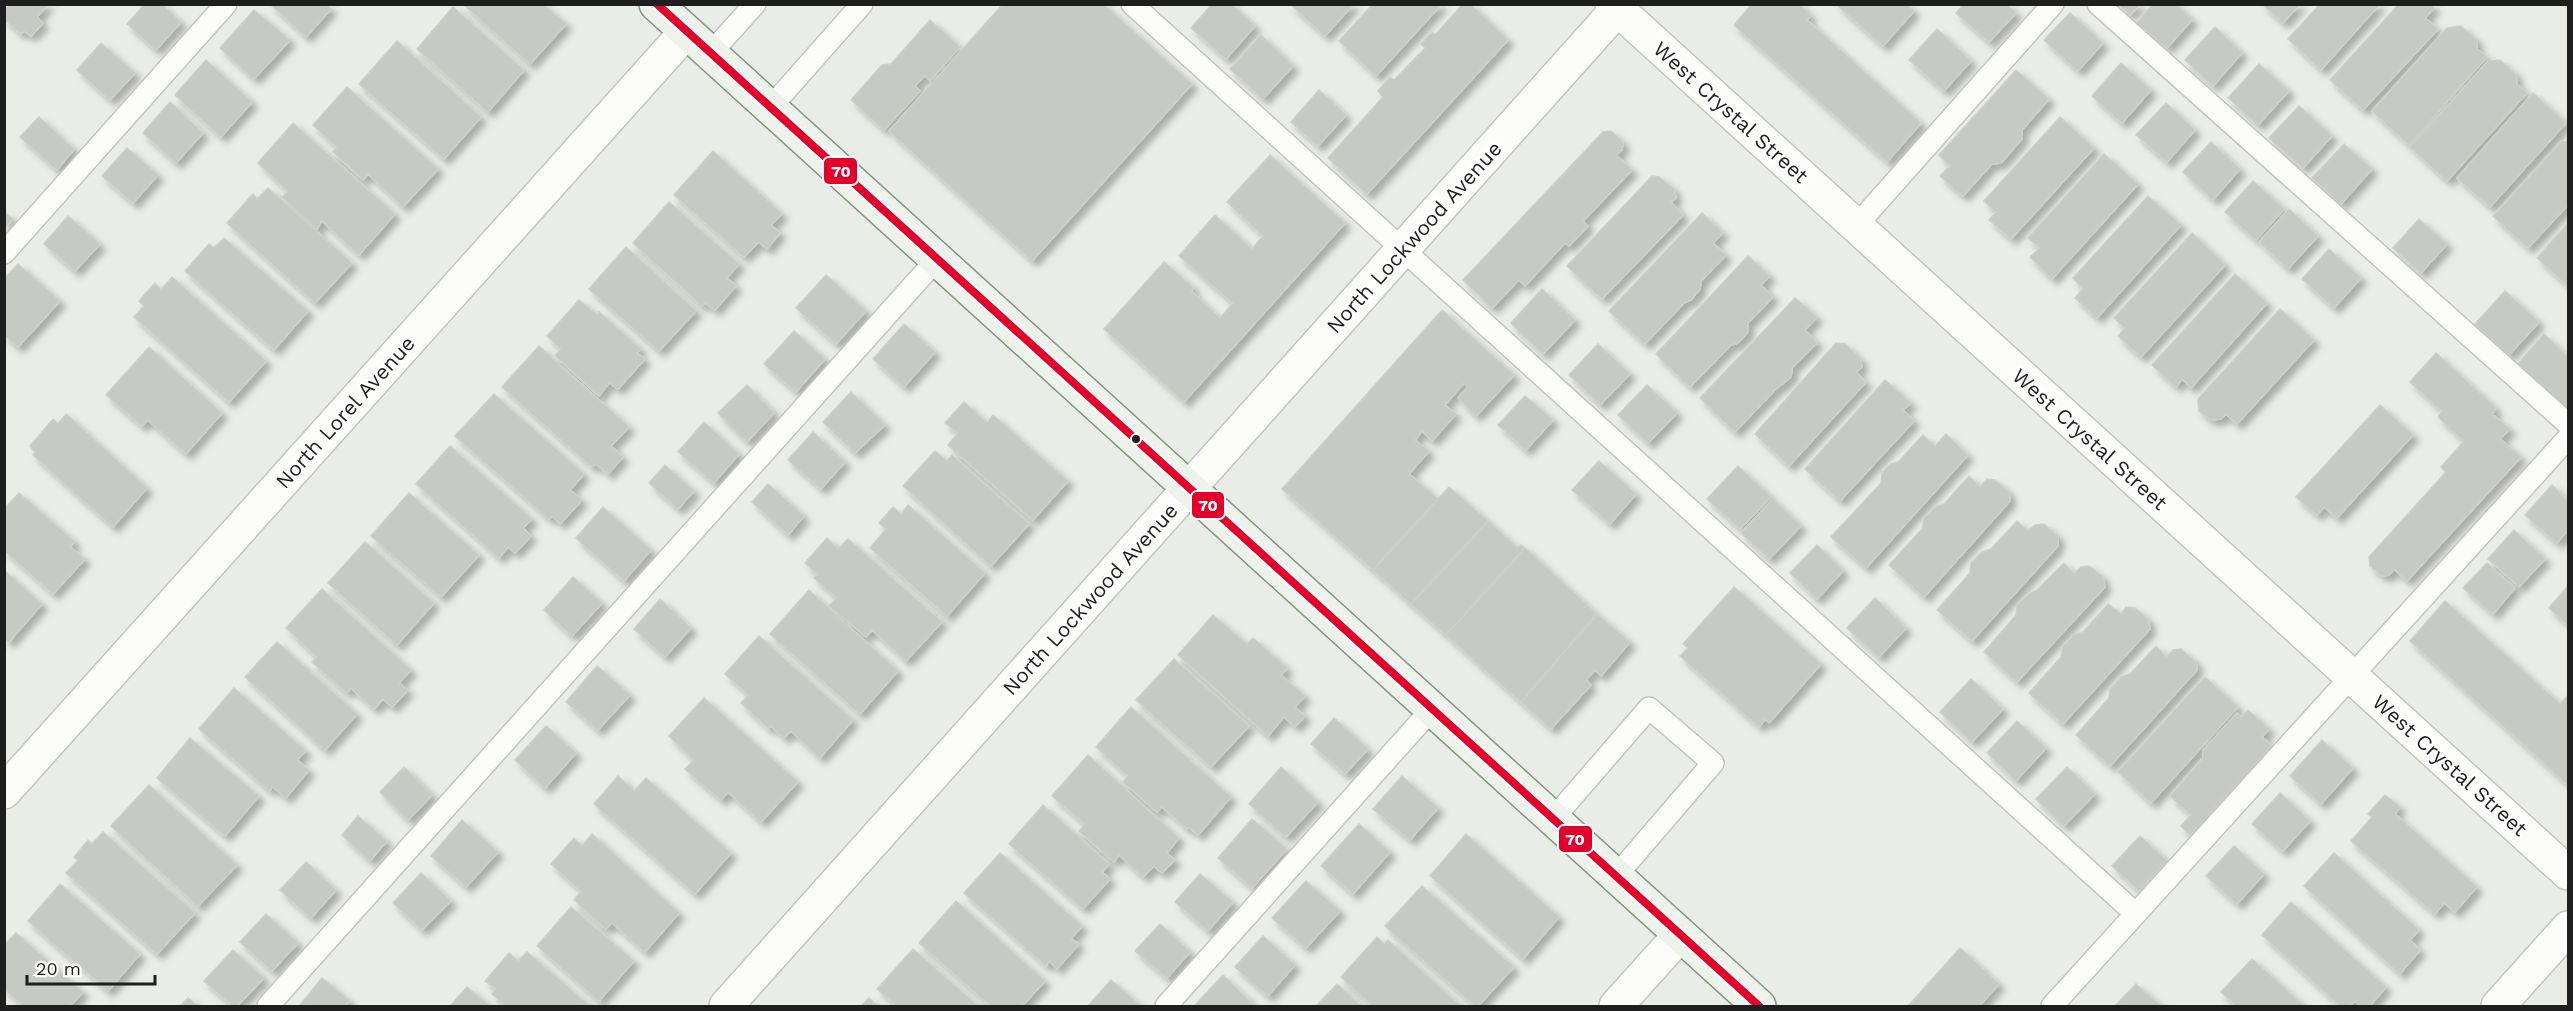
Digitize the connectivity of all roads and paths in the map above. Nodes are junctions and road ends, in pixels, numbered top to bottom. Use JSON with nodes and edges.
{"nodes":[{"id":1,"x":226,"y":4,"type":"edge"},
{"id":2,"x":656,"y":4,"type":"edge"},
{"id":3,"x":755,"y":4,"type":"edge"},
{"id":4,"x":862,"y":4,"type":"edge"},
{"id":5,"x":1132,"y":4,"type":"edge"},
{"id":6,"x":2053,"y":4,"type":"edge"},
{"id":7,"x":2098,"y":4,"type":"edge"},
{"id":8,"x":1617,"y":6,"type":"edge"},
{"id":9,"x":686,"y":32,"type":"junction"},
{"id":10,"x":710,"y":54,"type":"junction"},
{"id":11,"x":770,"y":108,"type":"junction"},
{"id":12,"x":1856,"y":226,"type":"junction"},
{"id":13,"x":1403,"y":250,"type":"junction"},
{"id":14,"x":4,"y":254,"type":"edge"},
{"id":15,"x":937,"y":259,"type":"junction"},
{"id":16,"x":2568,"y":424,"type":"edge"},
{"id":17,"x":2568,"y":438,"type":"edge"},
{"id":18,"x":1190,"y":488,"type":"junction"},
{"id":19,"x":2351,"y":675,"type":"junction"},
{"id":20,"x":1432,"y":709,"type":"junction"},
{"id":21,"x":4,"y":792,"type":"edge"},
{"id":22,"x":1553,"y":819,"type":"junction"},
{"id":23,"x":2568,"y":873,"type":"edge"},
{"id":24,"x":1616,"y":876,"type":"junction"},
{"id":25,"x":2136,"y":914,"type":"junction"},
{"id":26,"x":2568,"y":928,"type":"edge"},
{"id":27,"x":1680,"y":935,"type":"junction"},
{"id":28,"x":268,"y":1006,"type":"edge"},
{"id":29,"x":726,"y":1006,"type":"edge"},
{"id":30,"x":1166,"y":1006,"type":"edge"},
{"id":31,"x":1616,"y":1006,"type":"edge"},
{"id":32,"x":1759,"y":1006,"type":"edge"},
{"id":33,"x":2052,"y":1006,"type":"edge"},
{"id":34,"x":2498,"y":1006,"type":"edge"}],
"edges":[{"from":1,"to":14,"type":"lane"},
{"from":2,"to":9,"type":"main road"},
{"from":3,"to":10,"type":"lane"},
{"from":4,"to":11,"type":"lane"},
{"from":5,"to":13,"type":"lane"},
{"from":6,"to":12,"type":"lane"},
{"from":7,"to":16,"type":"lane"},
{"from":8,"to":12,"type":"street","name":"West Crystal Street"},
{"from":8,"to":13,"type":"street","name":"North Lockwood Avenue"},
{"from":9,"to":10,"type":"main road"},
{"from":9,"to":21,"type":"street","name":"North Lorel Avenue"},
{"from":10,"to":11,"type":"main road"},
{"from":11,"to":15,"type":"main road"},
{"from":12,"to":19,"type":"street","name":"West Crystal Street"},
{"from":13,"to":18,"type":"street","name":"North Lockwood Avenue"},
{"from":13,"to":25,"type":"lane"},
{"from":15,"to":18,"type":"main road"},
{"from":15,"to":28,"type":"lane"},
{"from":17,"to":19,"type":"lane"},
{"from":18,"to":20,"type":"main road"},
{"from":18,"to":29,"type":"street","name":"North Lockwood Avenue"},
{"from":19,"to":23,"type":"street","name":"West Crystal Street"},
{"from":19,"to":25,"type":"lane"},
{"from":20,"to":22,"type":"main road"},
{"from":20,"to":30,"type":"lane"},
{"from":22,"to":24,"type":"main road"},
{"from":22,"to":24,"type":"lane"},
{"from":24,"to":27,"type":"main road"},
{"from":25,"to":33,"type":"lane"},
{"from":26,"to":34,"type":"street"},
{"from":27,"to":31,"type":"street"},
{"from":27,"to":32,"type":"main road"}]}
